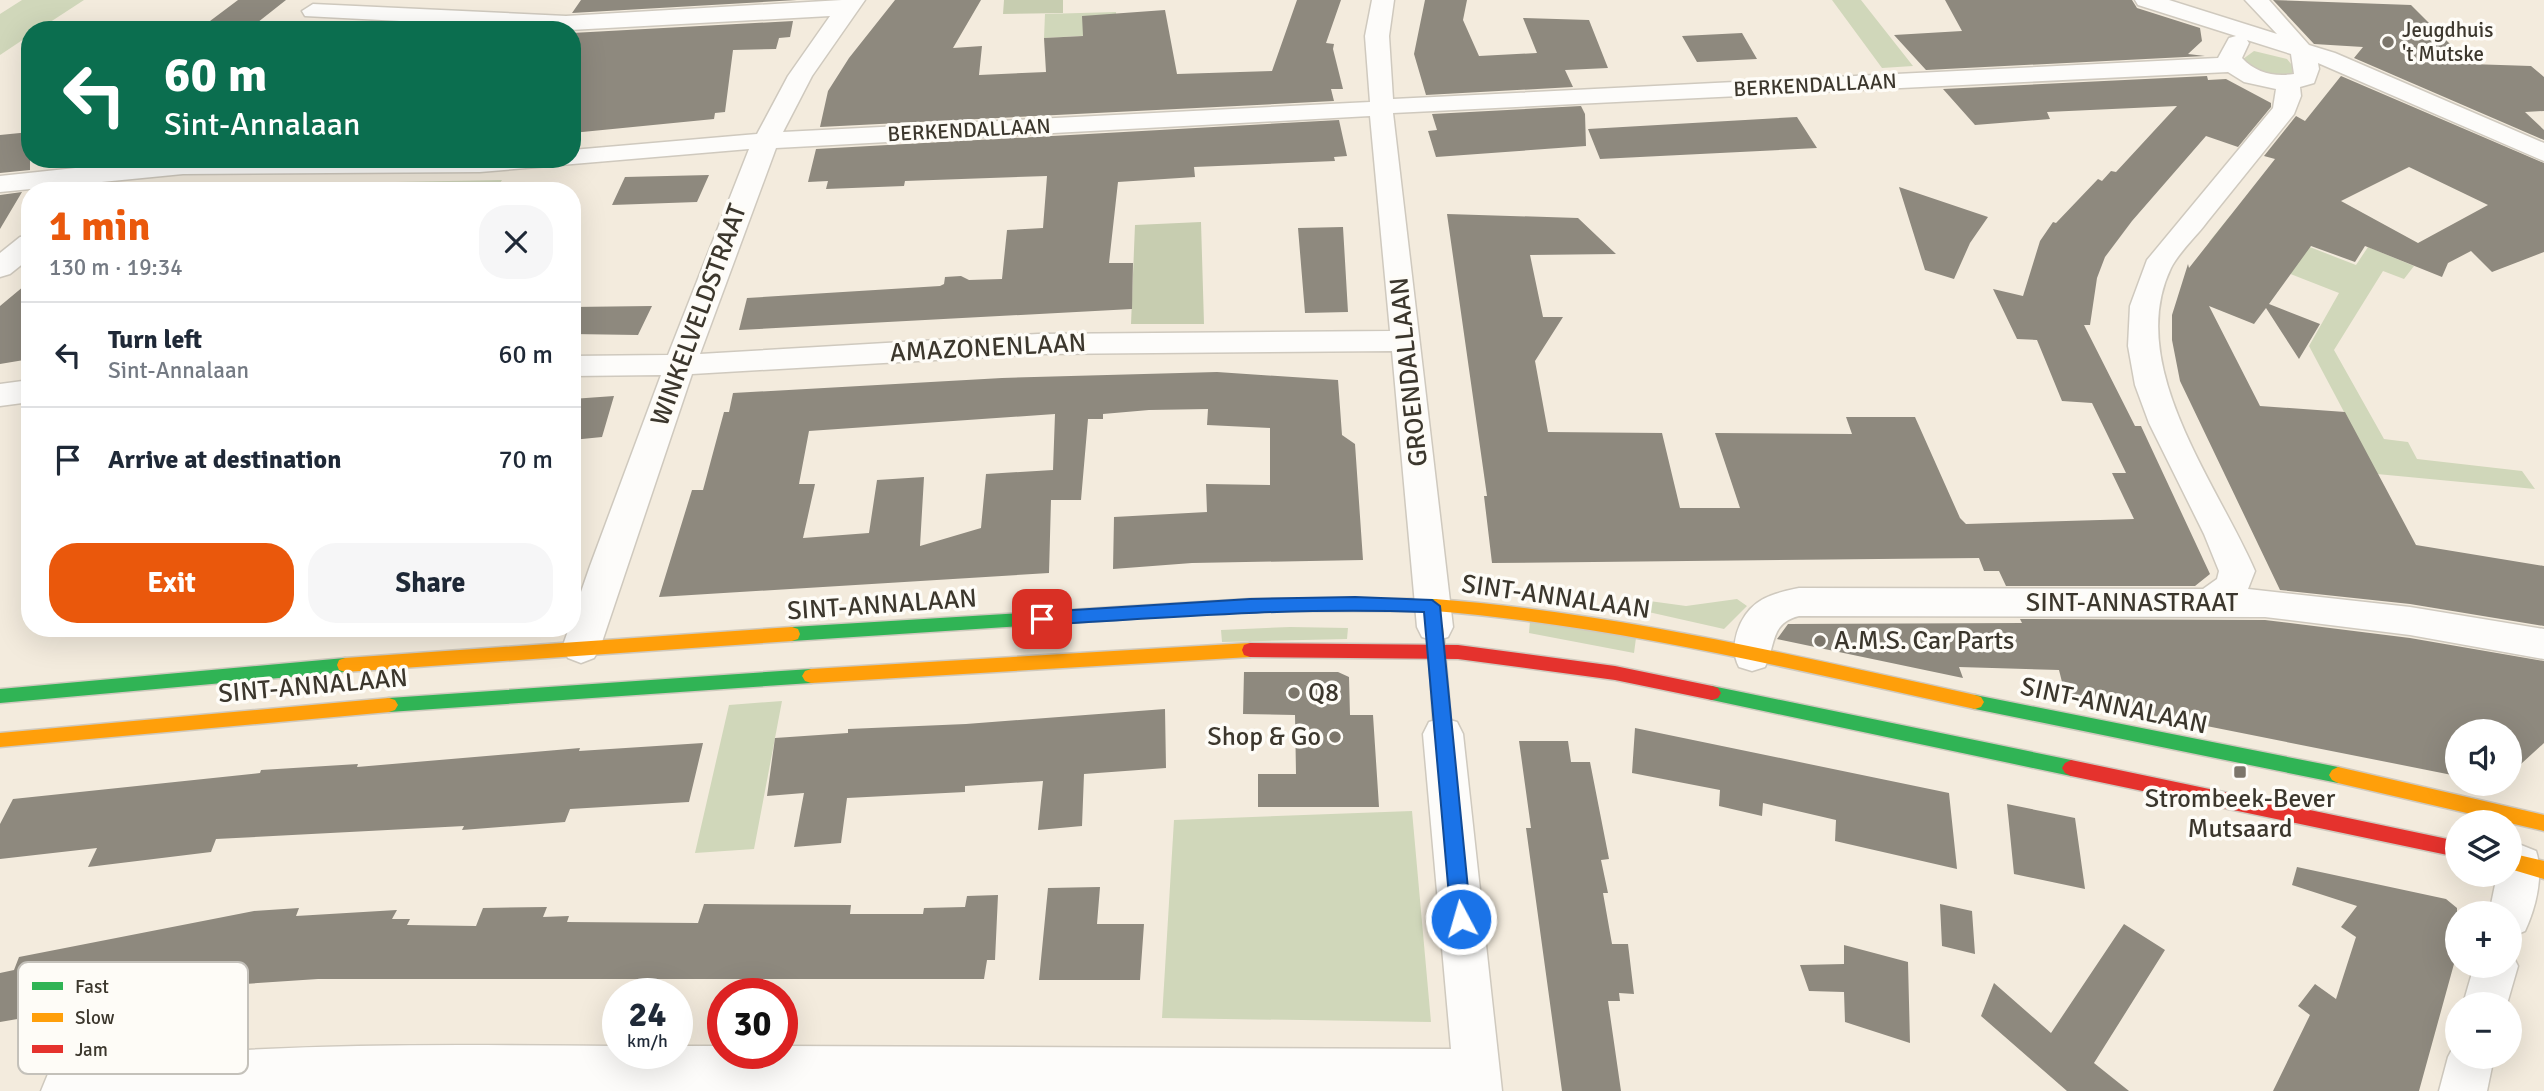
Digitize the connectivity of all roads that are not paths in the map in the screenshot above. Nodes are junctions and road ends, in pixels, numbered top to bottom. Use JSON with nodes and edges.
{"nodes":[{"id":1,"x":1383,"y":0,"type":"edge"},
{"id":2,"x":2146,"y":0,"type":"edge"},
{"id":3,"x":2256,"y":0,"type":"edge"},
{"id":4,"x":851,"y":4,"type":"edge"},
{"id":5,"x":312,"y":12,"type":"edge"},
{"id":6,"x":520,"y":21,"type":"edge"},
{"id":7,"x":581,"y":22,"type":"edge"},
{"id":8,"x":2243,"y":33,"type":"junction"},
{"id":9,"x":2300,"y":49,"type":"junction"},
{"id":10,"x":2233,"y":64,"type":"junction"},
{"id":11,"x":2288,"y":89,"type":"junction"},
{"id":12,"x":1382,"y":108,"type":"junction"},
{"id":13,"x":763,"y":141,"type":"junction"},
{"id":14,"x":2532,"y":141,"type":"edge"},
{"id":15,"x":2544,"y":153,"type":"edge"},
{"id":16,"x":581,"y":157,"type":"edge"},
{"id":17,"x":102,"y":168,"type":"edge"},
{"id":18,"x":122,"y":168,"type":"edge"},
{"id":19,"x":105,"y":182,"type":"edge"},
{"id":20,"x":0,"y":184,"type":"edge"},
{"id":21,"x":21,"y":250,"type":"edge"},
{"id":22,"x":0,"y":268,"type":"edge"},
{"id":23,"x":1405,"y":341,"type":"junction"},
{"id":24,"x":680,"y":365,"type":"junction"},
{"id":25,"x":581,"y":366,"type":"edge"},
{"id":26,"x":21,"y":392,"type":"edge"},
{"id":27,"x":0,"y":395,"type":"edge"},
{"id":28,"x":2207,"y":602,"type":"junction"},
{"id":29,"x":1435,"y":628,"type":"junction"},
{"id":30,"x":2544,"y":644,"type":"edge"},
{"id":31,"x":581,"y":648,"type":"junction"},
{"id":32,"x":1752,"y":656,"type":"junction"},
{"id":33,"x":0,"y":696,"type":"edge"},
{"id":34,"x":1443,"y":734,"type":"joint"},
{"id":35,"x":0,"y":740,"type":"edge"},
{"id":36,"x":2544,"y":823,"type":"edge"},
{"id":37,"x":2445,"y":846,"type":"edge"},
{"id":38,"x":2525,"y":865,"type":"edge"},
{"id":39,"x":2515,"y":901,"type":"edge"},
{"id":40,"x":2468,"y":1069,"type":"edge"},
{"id":41,"x":248,"y":1072,"type":"edge"},
{"id":42,"x":195,"y":1074,"type":"edge"},
{"id":43,"x":501,"y":1079,"type":"edge"},
{"id":44,"x":1477,"y":1081,"type":"edge"},
{"id":45,"x":65,"y":1091,"type":"edge"},
{"id":46,"x":2463,"y":1091,"type":"edge"}],
"edges":[{"from":1,"to":12,"type":"street","name":"GROENDALLAAN"},
{"from":2,"to":8,"type":"street"},
{"from":3,"to":9,"type":"street"},
{"from":4,"to":7,"type":"street"},
{"from":4,"to":13,"type":"street","name":"WINKELVELDSTRAAT"},
{"from":5,"to":6,"type":"street"},
{"from":8,"to":9,"type":"street"},
{"from":8,"to":10,"type":"street"},
{"from":9,"to":11,"type":"street"},
{"from":9,"to":14,"type":"street"},
{"from":10,"to":11,"type":"street"},
{"from":10,"to":12,"type":"street","name":"BERKENDALLAAN"},
{"from":11,"to":28,"type":"street"},
{"from":12,"to":13,"type":"street","name":"BERKENDALLAAN"},
{"from":12,"to":23,"type":"street","name":"GROENDALLAAN"},
{"from":13,"to":16,"type":"street","name":"BERKENDALLAAN"},
{"from":13,"to":24,"type":"street","name":"WINKELVELDSTRAAT"},
{"from":14,"to":15,"type":"street"},
{"from":17,"to":20,"type":"street"},
{"from":18,"to":19,"type":"street"},
{"from":21,"to":22,"type":"street"},
{"from":23,"to":24,"type":"street","name":"AMAZONENLAAN"},
{"from":23,"to":29,"type":"street","name":"GROENDALLAAN"},
{"from":24,"to":25,"type":"street","name":"AMAZONENLAAN"},
{"from":24,"to":31,"type":"street","name":"WINKELVELDSTRAAT"},
{"from":26,"to":27,"type":"street"},
{"from":28,"to":30,"type":"street","name":"SINT-ANNASTRAAT"},
{"from":28,"to":32,"type":"street","name":"SINT-ANNASTRAAT"},
{"from":29,"to":31,"type":"main road","name":"SINT-ANNALAAN"},
{"from":29,"to":32,"type":"main road","name":"SINT-ANNALAAN"},
{"from":29,"to":34,"type":"main road"},
{"from":29,"to":35,"type":"main road","name":"SINT-ANNALAAN"},
{"from":29,"to":37,"type":"main road","name":"SINT-ANNALAAN"},
{"from":31,"to":33,"type":"main road","name":"SINT-ANNALAAN"},
{"from":32,"to":36,"type":"main road","name":"SINT-ANNALAAN"},
{"from":34,"to":44,"type":"street"},
{"from":38,"to":39,"type":"street"},
{"from":40,"to":46,"type":"street"},
{"from":41,"to":43,"type":"street"},
{"from":42,"to":45,"type":"street"},
{"from":43,"to":44,"type":"street"}]}
